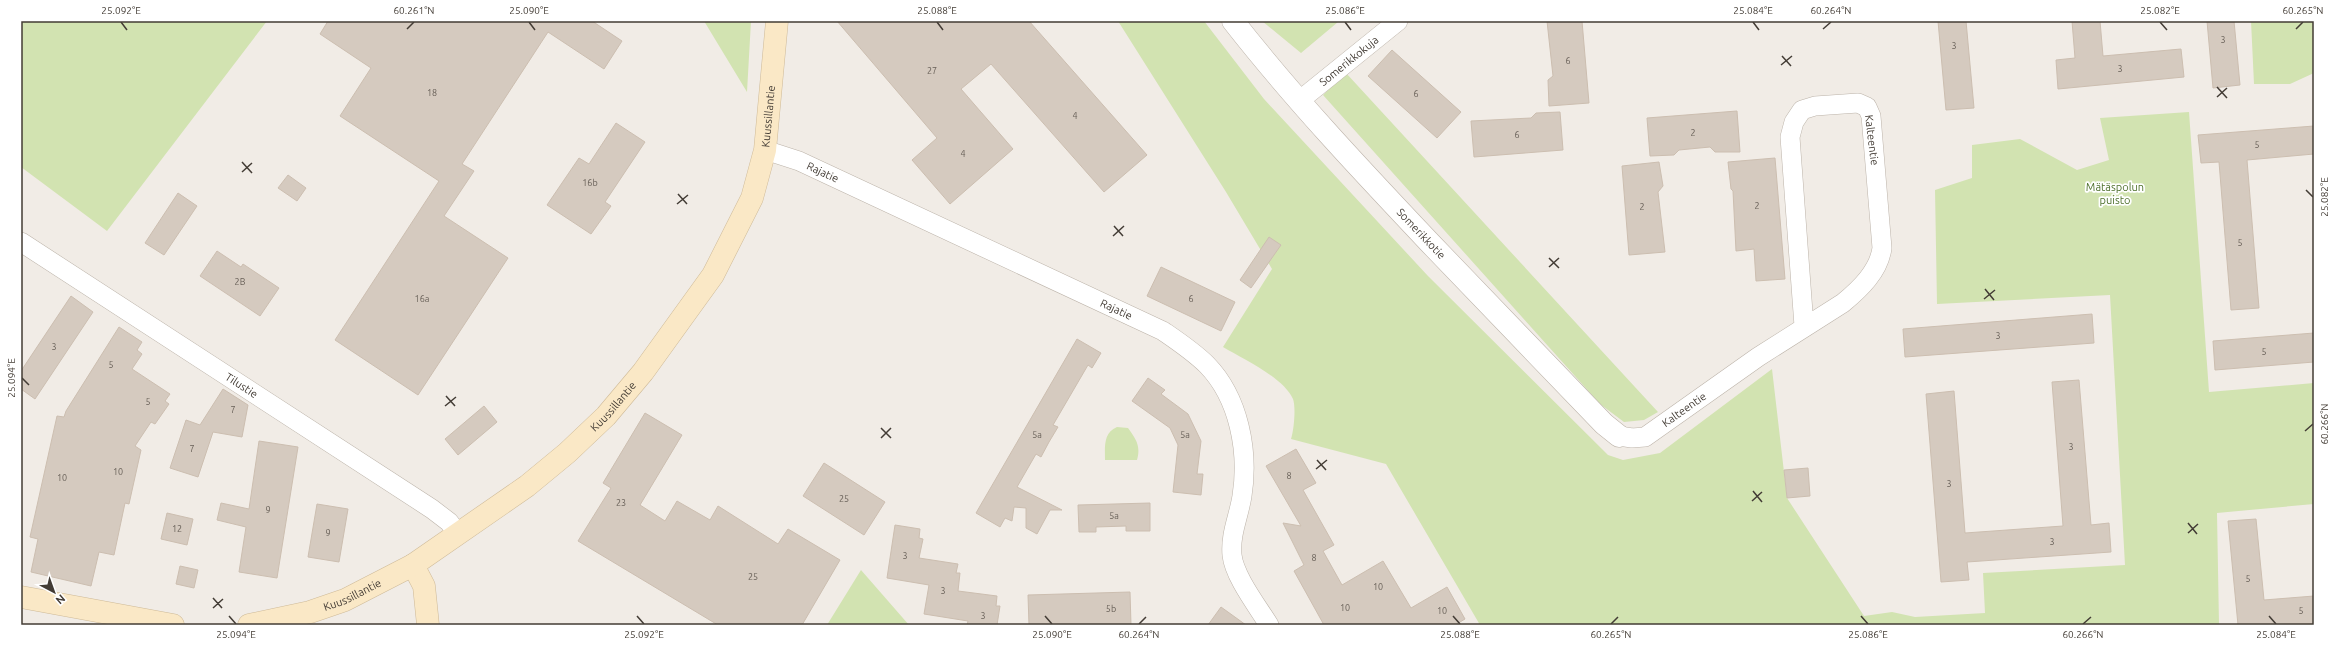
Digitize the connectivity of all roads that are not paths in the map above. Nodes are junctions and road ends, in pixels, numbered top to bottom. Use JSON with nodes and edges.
{"nodes":[{"id":1,"x":777,"y":21,"type":"edge"},
{"id":2,"x":1233,"y":21,"type":"edge"},
{"id":3,"x":1398,"y":21,"type":"edge"},
{"id":4,"x":1299,"y":101,"type":"junction"},
{"id":5,"x":765,"y":150,"type":"junction"},
{"id":6,"x":21,"y":242,"type":"edge"},
{"id":7,"x":1804,"y":326,"type":"junction"},
{"id":8,"x":1619,"y":436,"type":"joint"},
{"id":9,"x":458,"y":534,"type":"junction"},
{"id":10,"x":413,"y":565,"type":"junction"},
{"id":11,"x":21,"y":597,"type":"edge"},
{"id":12,"x":173,"y":625,"type":"edge"},
{"id":13,"x":249,"y":625,"type":"edge"},
{"id":14,"x":428,"y":625,"type":"edge"},
{"id":15,"x":1269,"y":625,"type":"edge"}],
"edges":[{"from":1,"to":5,"type":"main road","name":"Kuussillantie"},
{"from":2,"to":4,"type":"street","name":"Somerikkotie"},
{"from":3,"to":4,"type":"street","name":"Somerikkokuja"},
{"from":4,"to":8,"type":"street","name":"Somerikkotie"},
{"from":5,"to":9,"type":"main road","name":"Kuussillantie"},
{"from":5,"to":15,"type":"street","name":"Rajatie"},
{"from":6,"to":9,"type":"street","name":"Tilustie"},
{"from":7,"to":7,"type":"street","name":"Kalteentie"},
{"from":7,"to":8,"type":"street","name":"Kalteentie"},
{"from":9,"to":10,"type":"main road","name":"Kuussillantie"},
{"from":10,"to":13,"type":"main road","name":"Kuussillantie"},
{"from":10,"to":14,"type":"main road"},
{"from":11,"to":12,"type":"main road"}]}
